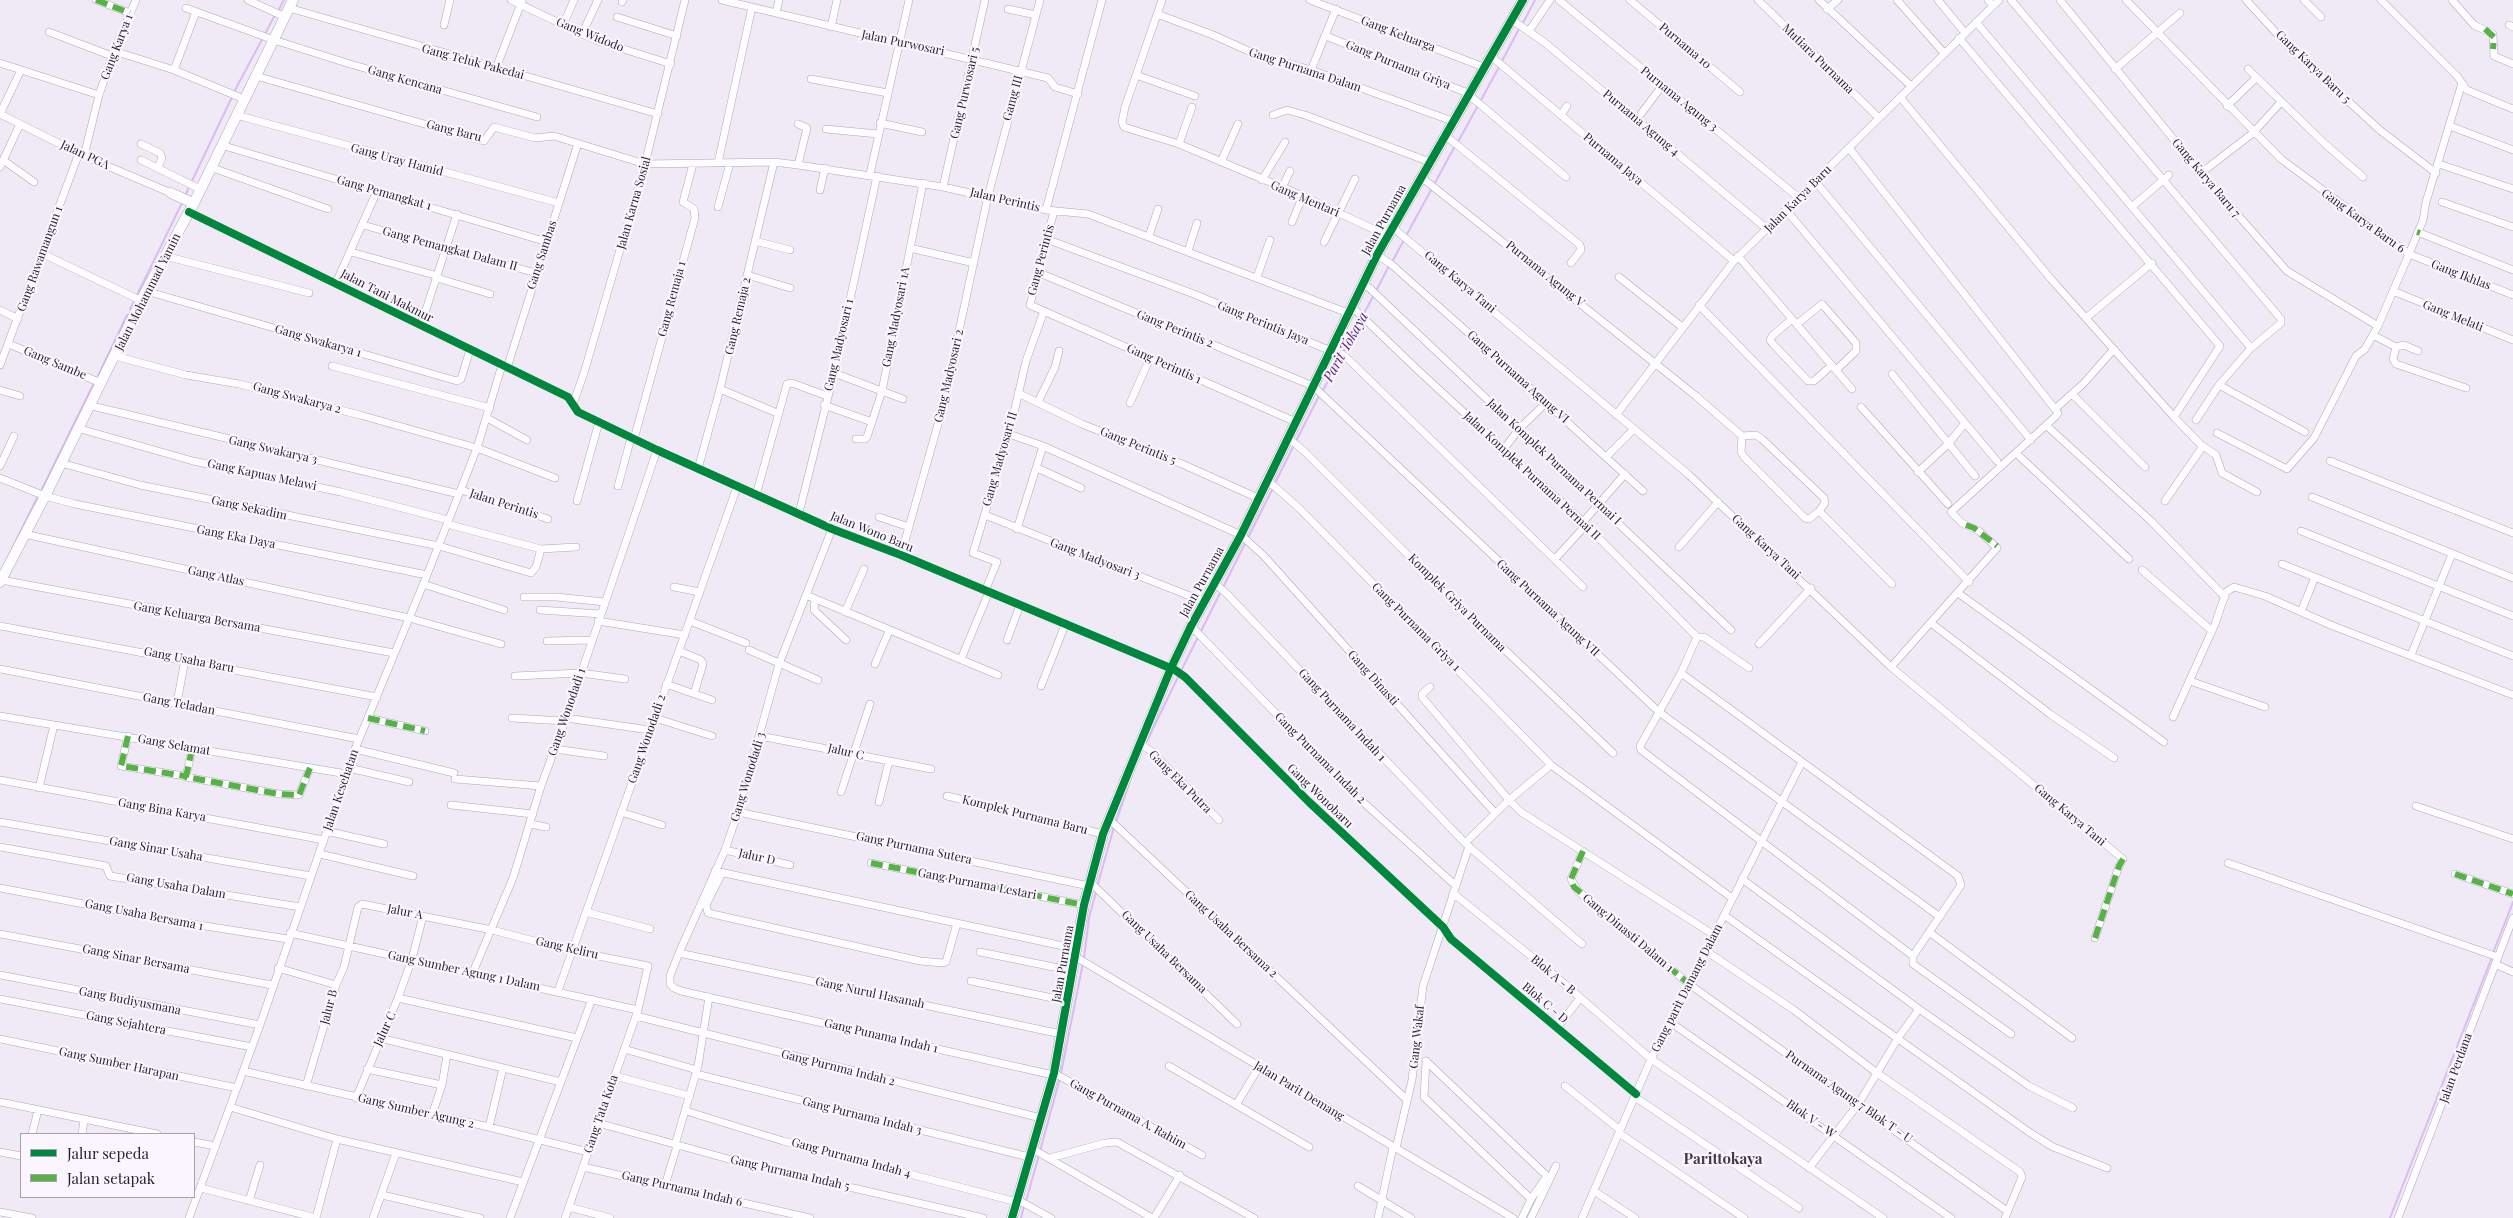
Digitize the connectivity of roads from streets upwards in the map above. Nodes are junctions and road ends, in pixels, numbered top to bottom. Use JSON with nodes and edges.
{"nodes":[{"id":1,"x":96,"y":0,"type":"edge"},
{"id":2,"x":136,"y":0,"type":"edge"},
{"id":3,"x":248,"y":0,"type":"edge"},
{"id":4,"x":450,"y":0,"type":"edge"},
{"id":5,"x":512,"y":0,"type":"edge"},
{"id":6,"x":574,"y":0,"type":"edge"},
{"id":7,"x":598,"y":0,"type":"edge"},
{"id":8,"x":685,"y":0,"type":"edge"},
{"id":9,"x":722,"y":0,"type":"edge"},
{"id":10,"x":779,"y":0,"type":"edge"},
{"id":11,"x":838,"y":0,"type":"edge"},
{"id":12,"x":910,"y":0,"type":"edge"},
{"id":13,"x":985,"y":0,"type":"edge"},
{"id":14,"x":1040,"y":0,"type":"edge"},
{"id":15,"x":1102,"y":0,"type":"edge"},
{"id":16,"x":1162,"y":0,"type":"edge"},
{"id":17,"x":1310,"y":0,"type":"edge"},
{"id":18,"x":1523,"y":0,"type":"edge"},
{"id":19,"x":1550,"y":0,"type":"edge"},
{"id":20,"x":1559,"y":0,"type":"edge"},
{"id":21,"x":1630,"y":0,"type":"edge"},
{"id":22,"x":1758,"y":0,"type":"edge"},
{"id":23,"x":1819,"y":0,"type":"edge"},
{"id":24,"x":1838,"y":0,"type":"edge"},
{"id":25,"x":1897,"y":0,"type":"edge"},
{"id":26,"x":1938,"y":0,"type":"edge"},
{"id":27,"x":1999,"y":0,"type":"edge"},
{"id":28,"x":2011,"y":0,"type":"edge"},
{"id":29,"x":2060,"y":0,"type":"edge"},
{"id":30,"x":2126,"y":0,"type":"edge"},
{"id":31,"x":2246,"y":0,"type":"edge"},
{"id":32,"x":2304,"y":0,"type":"edge"},
{"id":33,"x":2380,"y":0,"type":"edge"},
{"id":34,"x":2452,"y":0,"type":"edge"},
{"id":35,"x":521,"y":2,"type":"edge"},
{"id":36,"x":1990,"y":3,"type":"edge"},
{"id":37,"x":752,"y":7,"type":"junction"},
{"id":38,"x":186,"y":8,"type":"dead end"},
{"id":39,"x":1008,"y":9,"type":"dead end"},
{"id":40,"x":1336,"y":9,"type":"junction"},
{"id":41,"x":1827,"y":9,"type":"junction"},
{"id":42,"x":288,"y":11,"type":"edge"},
{"id":43,"x":196,"y":12,"type":"junction"},
{"id":44,"x":130,"y":13,"type":"junction"},
{"id":45,"x":2180,"y":13,"type":"dead end"},
{"id":46,"x":776,"y":14,"type":"junction"},
{"id":47,"x":1157,"y":14,"type":"junction"},
{"id":48,"x":1036,"y":15,"type":"junction"},
{"id":49,"x":617,"y":17,"type":"dead end"},
{"id":50,"x":2321,"y":18,"type":"dead end"},
{"id":51,"x":1513,"y":20,"type":"junction"},
{"id":52,"x":1976,"y":22,"type":"junction"},
{"id":53,"x":563,"y":25,"type":"junction"},
{"id":54,"x":444,"y":26,"type":"dead end"},
{"id":55,"x":831,"y":27,"type":"junction"},
{"id":56,"x":1527,"y":29,"type":"junction"},
{"id":57,"x":49,"y":32,"type":"dead end"},
{"id":58,"x":1965,"y":32,"type":"junction"},
{"id":59,"x":2158,"y":33,"type":"junction"},
{"id":60,"x":582,"y":34,"type":"junction"},
{"id":61,"x":677,"y":36,"type":"junction"},
{"id":62,"x":1326,"y":36,"type":"junction"},
{"id":63,"x":1960,"y":38,"type":"junction"},
{"id":64,"x":274,"y":40,"type":"junction"},
{"id":65,"x":899,"y":43,"type":"junction"},
{"id":66,"x":1944,"y":53,"type":"junction"},
{"id":67,"x":113,"y":54,"type":"junction"},
{"id":68,"x":1494,"y":58,"type":"junction"},
{"id":69,"x":973,"y":59,"type":"junction"},
{"id":70,"x":0,"y":63,"type":"edge"},
{"id":71,"x":671,"y":64,"type":"junction"},
{"id":72,"x":2513,"y":64,"type":"edge"},
{"id":73,"x":496,"y":68,"type":"junction"},
{"id":74,"x":1486,"y":68,"type":"junction"},
{"id":75,"x":2115,"y":68,"type":"junction"},
{"id":76,"x":2248,"y":69,"type":"dead end"},
{"id":77,"x":21,"y":70,"type":"junction"},
{"id":78,"x":174,"y":70,"type":"junction"},
{"id":79,"x":1311,"y":70,"type":"junction"},
{"id":80,"x":1020,"y":72,"type":"junction"},
{"id":81,"x":1136,"y":75,"type":"junction"},
{"id":82,"x":256,"y":76,"type":"junction"},
{"id":83,"x":2256,"y":78,"type":"junction"},
{"id":84,"x":811,"y":79,"type":"dead end"},
{"id":85,"x":2462,"y":83,"type":"junction"},
{"id":86,"x":1662,"y":86,"type":"junction"},
{"id":87,"x":1912,"y":86,"type":"junction"},
{"id":88,"x":888,"y":92,"type":"junction"},
{"id":89,"x":1740,"y":92,"type":"dead end"},
{"id":90,"x":1078,"y":94,"type":"junction"},
{"id":91,"x":99,"y":95,"type":"junction"},
{"id":92,"x":1195,"y":96,"type":"dead end"},
{"id":93,"x":1471,"y":96,"type":"junction"},
{"id":94,"x":1900,"y":97,"type":"junction"},
{"id":95,"x":244,"y":99,"type":"junction"},
{"id":96,"x":2282,"y":102,"type":"junction"},
{"id":97,"x":1567,"y":106,"type":"dead end"},
{"id":98,"x":2227,"y":106,"type":"junction"},
{"id":99,"x":1192,"y":107,"type":"dead end"},
{"id":100,"x":2513,"y":109,"type":"edge"},
{"id":101,"x":0,"y":114,"type":"edge"},
{"id":102,"x":658,"y":114,"type":"junction"},
{"id":103,"x":236,"y":115,"type":"junction"},
{"id":104,"x":1273,"y":115,"type":"dead end"},
{"id":105,"x":1561,"y":115,"type":"junction"},
{"id":106,"x":537,"y":117,"type":"dead end"},
{"id":107,"x":1879,"y":118,"type":"junction"},
{"id":108,"x":1637,"y":119,"type":"junction"},
{"id":109,"x":1455,"y":122,"type":"junction"},
{"id":110,"x":880,"y":123,"type":"junction"},
{"id":111,"x":20,"y":124,"type":"junction"},
{"id":112,"x":798,"y":124,"type":"dead end"},
{"id":113,"x":1238,"y":124,"type":"dead end"},
{"id":114,"x":2450,"y":126,"type":"junction"},
{"id":115,"x":826,"y":129,"type":"dead end"},
{"id":116,"x":922,"y":132,"type":"dead end"},
{"id":117,"x":2253,"y":133,"type":"junction"},
{"id":118,"x":878,"y":134,"type":"junction"},
{"id":119,"x":1448,"y":137,"type":"junction"},
{"id":120,"x":1285,"y":142,"type":"dead end"},
{"id":121,"x":578,"y":143,"type":"junction"},
{"id":122,"x":141,"y":144,"type":"dead end"},
{"id":123,"x":1179,"y":144,"type":"junction"},
{"id":124,"x":222,"y":145,"type":"junction"},
{"id":125,"x":1849,"y":148,"type":"junction"},
{"id":126,"x":2513,"y":150,"type":"edge"},
{"id":127,"x":82,"y":154,"type":"junction"},
{"id":128,"x":141,"y":160,"type":"dead end"},
{"id":129,"x":774,"y":162,"type":"junction"},
{"id":130,"x":1222,"y":162,"type":"junction"},
{"id":131,"x":1430,"y":162,"type":"junction"},
{"id":132,"x":718,"y":163,"type":"junction"},
{"id":133,"x":730,"y":163,"type":"junction"},
{"id":134,"x":2,"y":164,"type":"edge"},
{"id":135,"x":646,"y":164,"type":"junction"},
{"id":136,"x":693,"y":164,"type":"junction"},
{"id":137,"x":2442,"y":164,"type":"dead end"},
{"id":138,"x":798,"y":165,"type":"junction"},
{"id":139,"x":158,"y":167,"type":"junction"},
{"id":140,"x":210,"y":167,"type":"junction"},
{"id":141,"x":824,"y":168,"type":"junction"},
{"id":142,"x":1290,"y":171,"type":"dead end"},
{"id":143,"x":2436,"y":173,"type":"junction"},
{"id":144,"x":2201,"y":174,"type":"junction"},
{"id":145,"x":873,"y":175,"type":"junction"},
{"id":146,"x":1566,"y":177,"type":"dead end"},
{"id":147,"x":2363,"y":177,"type":"dead end"},
{"id":148,"x":1423,"y":178,"type":"junction"},
{"id":149,"x":2167,"y":178,"type":"junction"},
{"id":150,"x":1355,"y":179,"type":"dead end"},
{"id":151,"x":1262,"y":180,"type":"junction"},
{"id":152,"x":1815,"y":181,"type":"junction"},
{"id":153,"x":34,"y":182,"type":"dead end"},
{"id":154,"x":923,"y":183,"type":"junction"},
{"id":155,"x":943,"y":187,"type":"junction"},
{"id":156,"x":1282,"y":188,"type":"junction"},
{"id":157,"x":200,"y":189,"type":"junction"},
{"id":158,"x":2513,"y":189,"type":"edge"},
{"id":159,"x":377,"y":190,"type":"junction"},
{"id":160,"x":820,"y":190,"type":"dead end"},
{"id":161,"x":171,"y":193,"type":"joint"},
{"id":162,"x":988,"y":196,"type":"junction"},
{"id":163,"x":1303,"y":196,"type":"junction"},
{"id":164,"x":1798,"y":198,"type":"junction"},
{"id":165,"x":2442,"y":202,"type":"dead end"},
{"id":166,"x":559,"y":203,"type":"junction"},
{"id":167,"x":192,"y":206,"type":"junction"},
{"id":168,"x":2133,"y":206,"type":"junction"},
{"id":169,"x":718,"y":207,"type":"dead end"},
{"id":170,"x":328,"y":209,"type":"dead end"},
{"id":171,"x":1158,"y":209,"type":"dead end"},
{"id":172,"x":1046,"y":210,"type":"junction"},
{"id":173,"x":1786,"y":210,"type":"junction"},
{"id":174,"x":1054,"y":211,"type":"junction"},
{"id":175,"x":1338,"y":213,"type":"junction"},
{"id":176,"x":457,"y":214,"type":"junction"},
{"id":177,"x":1292,"y":222,"type":"dead end"},
{"id":178,"x":1197,"y":223,"type":"dead end"},
{"id":179,"x":363,"y":225,"type":"junction"},
{"id":180,"x":2513,"y":227,"type":"edge"},
{"id":181,"x":1767,"y":229,"type":"junction"},
{"id":182,"x":1392,"y":231,"type":"junction"},
{"id":183,"x":2420,"y":233,"type":"dead end"},
{"id":184,"x":1149,"y":236,"type":"junction"},
{"id":185,"x":1406,"y":237,"type":"joint"},
{"id":186,"x":1046,"y":238,"type":"junction"},
{"id":187,"x":1270,"y":240,"type":"dead end"},
{"id":188,"x":755,"y":241,"type":"junction"},
{"id":189,"x":547,"y":242,"type":"junction"},
{"id":190,"x":1324,"y":242,"type":"dead end"},
{"id":191,"x":447,"y":248,"type":"junction"},
{"id":192,"x":910,"y":248,"type":"junction"},
{"id":193,"x":790,"y":250,"type":"dead end"},
{"id":194,"x":1188,"y":251,"type":"junction"},
{"id":195,"x":351,"y":252,"type":"junction"},
{"id":196,"x":43,"y":254,"type":"junction"},
{"id":197,"x":2409,"y":254,"type":"junction"},
{"id":198,"x":165,"y":256,"type":"junction"},
{"id":199,"x":1380,"y":257,"type":"junction"},
{"id":200,"x":1736,"y":259,"type":"junction"},
{"id":201,"x":974,"y":263,"type":"junction"},
{"id":202,"x":1571,"y":263,"type":"dead end"},
{"id":203,"x":2152,"y":263,"type":"junction"},
{"id":204,"x":2513,"y":270,"type":"edge"},
{"id":205,"x":1037,"y":272,"type":"junction"},
{"id":206,"x":536,"y":273,"type":"junction"},
{"id":207,"x":747,"y":275,"type":"junction"},
{"id":208,"x":438,"y":277,"type":"junction"},
{"id":209,"x":1257,"y":277,"type":"junction"},
{"id":210,"x":1619,"y":277,"type":"dead end"},
{"id":211,"x":336,"y":283,"type":"junction"},
{"id":212,"x":1366,"y":284,"type":"junction"},
{"id":213,"x":790,"y":288,"type":"dead end"},
{"id":214,"x":2393,"y":291,"type":"junction"},
{"id":215,"x":309,"y":292,"type":"dead end"},
{"id":216,"x":490,"y":294,"type":"dead end"},
{"id":217,"x":2513,"y":295,"type":"edge"},
{"id":218,"x":143,"y":298,"type":"junction"},
{"id":219,"x":1699,"y":305,"type":"junction"},
{"id":220,"x":1033,"y":306,"type":"joint"},
{"id":221,"x":0,"y":310,"type":"edge"},
{"id":222,"x":1352,"y":310,"type":"junction"},
{"id":223,"x":1044,"y":312,"type":"junction"},
{"id":224,"x":2086,"y":318,"type":"junction"},
{"id":225,"x":18,"y":319,"type":"junction"},
{"id":226,"x":1794,"y":321,"type":"junction"},
{"id":227,"x":421,"y":325,"type":"junction"},
{"id":228,"x":2378,"y":326,"type":"junction"},
{"id":229,"x":1682,"y":327,"type":"junction"},
{"id":230,"x":2373,"y":335,"type":"junction"},
{"id":231,"x":2513,"y":340,"type":"edge"},
{"id":232,"x":9,"y":344,"type":"junction"},
{"id":233,"x":2396,"y":347,"type":"junction"},
{"id":234,"x":2251,"y":348,"type":"junction"},
{"id":235,"x":2114,"y":349,"type":"junction"},
{"id":236,"x":3,"y":350,"type":"edge"},
{"id":237,"x":470,"y":350,"type":"junction"},
{"id":238,"x":1334,"y":350,"type":"junction"},
{"id":239,"x":1059,"y":351,"type":"dead end"},
{"id":240,"x":2418,"y":351,"type":"dead end"},
{"id":241,"x":115,"y":356,"type":"junction"},
{"id":242,"x":1150,"y":358,"type":"junction"},
{"id":243,"x":1655,"y":364,"type":"junction"},
{"id":244,"x":0,"y":365,"type":"edge"},
{"id":245,"x":332,"y":366,"type":"dead end"},
{"id":246,"x":504,"y":367,"type":"junction"},
{"id":247,"x":1834,"y":368,"type":"junction"},
{"id":248,"x":834,"y":373,"type":"junction"},
{"id":249,"x":1892,"y":374,"type":"dead end"},
{"id":250,"x":101,"y":383,"type":"junction"},
{"id":251,"x":2219,"y":385,"type":"junction"},
{"id":252,"x":1316,"y":388,"type":"junction"},
{"id":253,"x":2466,"y":388,"type":"dead end"},
{"id":254,"x":720,"y":389,"type":"junction"},
{"id":255,"x":1852,"y":389,"type":"dead end"},
{"id":256,"x":0,"y":390,"type":"edge"},
{"id":257,"x":882,"y":390,"type":"junction"},
{"id":258,"x":1018,"y":393,"type":"junction"},
{"id":259,"x":2072,"y":394,"type":"junction"},
{"id":260,"x":20,"y":396,"type":"dead end"},
{"id":261,"x":827,"y":396,"type":"junction"},
{"id":262,"x":1328,"y":398,"type":"joint"},
{"id":263,"x":903,"y":399,"type":"dead end"},
{"id":264,"x":1038,"y":402,"type":"junction"},
{"id":265,"x":1547,"y":402,"type":"junction"},
{"id":266,"x":1130,"y":403,"type":"dead end"},
{"id":267,"x":573,"y":404,"type":"junction"},
{"id":268,"x":88,"y":405,"type":"junction"},
{"id":269,"x":824,"y":405,"type":"junction"},
{"id":270,"x":1861,"y":407,"type":"dead end"},
{"id":271,"x":490,"y":408,"type":"junction"},
{"id":272,"x":2055,"y":409,"type":"junction"},
{"id":273,"x":778,"y":412,"type":"junction"},
{"id":274,"x":1616,"y":414,"type":"junction"},
{"id":275,"x":2174,"y":417,"type":"junction"},
{"id":276,"x":487,"y":418,"type":"junction"},
{"id":277,"x":2196,"y":420,"type":"dead end"},
{"id":278,"x":599,"y":422,"type":"junction"},
{"id":279,"x":872,"y":422,"type":"junction"},
{"id":280,"x":1296,"y":422,"type":"junction"},
{"id":281,"x":1965,"y":423,"type":"junction"},
{"id":282,"x":2047,"y":426,"type":"junction"},
{"id":283,"x":77,"y":428,"type":"junction"},
{"id":284,"x":1519,"y":429,"type":"junction"},
{"id":285,"x":1634,"y":429,"type":"junction"},
{"id":286,"x":2305,"y":432,"type":"dead end"},
{"id":287,"x":1009,"y":434,"type":"junction"},
{"id":288,"x":2217,"y":434,"type":"dead end"},
{"id":289,"x":14,"y":436,"type":"dead end"},
{"id":290,"x":1742,"y":436,"type":"junction"},
{"id":291,"x":633,"y":438,"type":"junction"},
{"id":292,"x":856,"y":439,"type":"dead end"},
{"id":293,"x":527,"y":440,"type":"dead end"},
{"id":294,"x":1290,"y":440,"type":"junction"},
{"id":295,"x":2031,"y":440,"type":"junction"},
{"id":296,"x":1948,"y":444,"type":"junction"},
{"id":297,"x":1043,"y":446,"type":"junction"},
{"id":298,"x":2203,"y":446,"type":"junction"},
{"id":299,"x":477,"y":448,"type":"junction"},
{"id":300,"x":1504,"y":449,"type":"junction"},
{"id":301,"x":657,"y":450,"type":"junction"},
{"id":302,"x":2017,"y":454,"type":"junction"},
{"id":303,"x":1606,"y":457,"type":"junction"},
{"id":304,"x":2330,"y":460,"type":"dead end"},
{"id":305,"x":1997,"y":461,"type":"dead end"},
{"id":306,"x":61,"y":463,"type":"junction"},
{"id":307,"x":0,"y":466,"type":"edge"},
{"id":308,"x":2146,"y":466,"type":"dead end"},
{"id":309,"x":1037,"y":468,"type":"junction"},
{"id":310,"x":698,"y":469,"type":"junction"},
{"id":311,"x":1918,"y":472,"type":"junction"},
{"id":312,"x":1625,"y":474,"type":"junction"},
{"id":313,"x":1975,"y":476,"type":"dead end"},
{"id":314,"x":0,"y":478,"type":"edge"},
{"id":315,"x":555,"y":478,"type":"dead end"},
{"id":316,"x":1268,"y":480,"type":"junction"},
{"id":317,"x":618,"y":486,"type":"dead end"},
{"id":318,"x":737,"y":487,"type":"junction"},
{"id":319,"x":1081,"y":488,"type":"dead end"},
{"id":320,"x":1643,"y":491,"type":"dead end"},
{"id":321,"x":460,"y":492,"type":"junction"},
{"id":322,"x":2256,"y":492,"type":"dead end"},
{"id":323,"x":756,"y":495,"type":"junction"},
{"id":324,"x":45,"y":496,"type":"junction"},
{"id":325,"x":2312,"y":497,"type":"dead end"},
{"id":326,"x":1258,"y":498,"type":"junction"},
{"id":327,"x":577,"y":501,"type":"dead end"},
{"id":328,"x":2165,"y":501,"type":"dead end"},
{"id":329,"x":1598,"y":502,"type":"junction"},
{"id":330,"x":1718,"y":502,"type":"junction"},
{"id":331,"x":1948,"y":504,"type":"dead end"},
{"id":332,"x":1819,"y":511,"type":"junction"},
{"id":333,"x":799,"y":513,"type":"junction"},
{"id":334,"x":985,"y":515,"type":"junction"},
{"id":335,"x":879,"y":517,"type":"dead end"},
{"id":336,"x":548,"y":519,"type":"dead end"},
{"id":337,"x":447,"y":522,"type":"junction"},
{"id":338,"x":1584,"y":523,"type":"junction"},
{"id":339,"x":909,"y":527,"type":"junction"},
{"id":340,"x":832,"y":529,"type":"junction"},
{"id":341,"x":1017,"y":529,"type":"junction"},
{"id":342,"x":2301,"y":532,"type":"dead end"},
{"id":343,"x":2513,"y":533,"type":"edge"},
{"id":344,"x":24,"y":534,"type":"junction"},
{"id":345,"x":1243,"y":536,"type":"junction"},
{"id":346,"x":439,"y":546,"type":"junction"},
{"id":347,"x":1679,"y":547,"type":"dead end"},
{"id":348,"x":576,"y":548,"type":"dead end"},
{"id":349,"x":541,"y":549,"type":"junction"},
{"id":350,"x":2452,"y":554,"type":"junction"},
{"id":351,"x":901,"y":555,"type":"junction"},
{"id":352,"x":2129,"y":559,"type":"dead end"},
{"id":353,"x":1555,"y":560,"type":"junction"},
{"id":354,"x":2282,"y":564,"type":"dead end"},
{"id":355,"x":864,"y":569,"type":"dead end"},
{"id":356,"x":2142,"y":570,"type":"dead end"},
{"id":357,"x":427,"y":576,"type":"junction"},
{"id":358,"x":2315,"y":577,"type":"junction"},
{"id":359,"x":2513,"y":578,"type":"edge"},
{"id":360,"x":0,"y":581,"type":"edge"},
{"id":361,"x":1969,"y":582,"type":"junction"},
{"id":362,"x":423,"y":584,"type":"junction"},
{"id":363,"x":1892,"y":584,"type":"dead end"},
{"id":364,"x":1216,"y":585,"type":"junction"},
{"id":365,"x":1583,"y":587,"type":"dead end"},
{"id":366,"x":2438,"y":587,"type":"junction"},
{"id":367,"x":674,"y":588,"type":"dead end"},
{"id":368,"x":1811,"y":588,"type":"junction"},
{"id":369,"x":987,"y":591,"type":"junction"},
{"id":370,"x":700,"y":592,"type":"junction"},
{"id":371,"x":1958,"y":593,"type":"junction"},
{"id":372,"x":806,"y":595,"type":"junction"},
{"id":373,"x":524,"y":597,"type":"dead end"},
{"id":374,"x":2225,"y":597,"type":"junction"},
{"id":375,"x":815,"y":599,"type":"junction"},
{"id":376,"x":605,"y":602,"type":"junction"},
{"id":377,"x":1205,"y":602,"type":"junction"},
{"id":378,"x":1020,"y":605,"type":"junction"},
{"id":379,"x":504,"y":610,"type":"dead end"},
{"id":380,"x":540,"y":610,"type":"dead end"},
{"id":381,"x":845,"y":612,"type":"junction"},
{"id":382,"x":2301,"y":612,"type":"junction"},
{"id":383,"x":2513,"y":616,"type":"edge"},
{"id":384,"x":600,"y":617,"type":"junction"},
{"id":385,"x":409,"y":618,"type":"junction"},
{"id":386,"x":690,"y":621,"type":"junction"},
{"id":387,"x":2424,"y":622,"type":"junction"},
{"id":388,"x":1931,"y":623,"type":"junction"},
{"id":389,"x":1065,"y":624,"type":"junction"},
{"id":390,"x":0,"y":626,"type":"edge"},
{"id":391,"x":1194,"y":628,"type":"junction"},
{"id":392,"x":1731,"y":630,"type":"dead end"},
{"id":393,"x":889,"y":631,"type":"junction"},
{"id":394,"x":2212,"y":631,"type":"junction"},
{"id":395,"x":685,"y":635,"type":"junction"},
{"id":396,"x":1697,"y":637,"type":"junction"},
{"id":397,"x":592,"y":640,"type":"junction"},
{"id":398,"x":846,"y":640,"type":"dead end"},
{"id":399,"x":1007,"y":640,"type":"dead end"},
{"id":400,"x":547,"y":641,"type":"dead end"},
{"id":401,"x":502,"y":644,"type":"dead end"},
{"id":402,"x":1759,"y":644,"type":"dead end"},
{"id":403,"x":678,"y":651,"type":"junction"},
{"id":404,"x":394,"y":653,"type":"junction"},
{"id":405,"x":2412,"y":655,"type":"junction"},
{"id":406,"x":2513,"y":656,"type":"edge"},
{"id":407,"x":185,"y":659,"type":"junction"},
{"id":408,"x":961,"y":660,"type":"junction"},
{"id":409,"x":779,"y":664,"type":"junction"},
{"id":410,"x":875,"y":664,"type":"dead end"},
{"id":411,"x":1891,"y":667,"type":"junction"},
{"id":412,"x":1749,"y":668,"type":"dead end"},
{"id":413,"x":0,"y":669,"type":"edge"},
{"id":414,"x":1173,"y":669,"type":"junction"},
{"id":415,"x":581,"y":673,"type":"junction"},
{"id":416,"x":1681,"y":673,"type":"junction"},
{"id":417,"x":516,"y":676,"type":"dead end"},
{"id":418,"x":998,"y":676,"type":"dead end"},
{"id":419,"x":625,"y":679,"type":"dead end"},
{"id":420,"x":818,"y":680,"type":"dead end"},
{"id":421,"x":2190,"y":681,"type":"junction"},
{"id":422,"x":666,"y":684,"type":"junction"},
{"id":423,"x":1040,"y":686,"type":"dead end"},
{"id":424,"x":1430,"y":687,"type":"dead end"},
{"id":425,"x":694,"y":694,"type":"junction"},
{"id":426,"x":2513,"y":695,"type":"edge"},
{"id":427,"x":378,"y":697,"type":"junction"},
{"id":428,"x":712,"y":700,"type":"dead end"},
{"id":429,"x":177,"y":703,"type":"junction"},
{"id":430,"x":870,"y":704,"type":"dead end"},
{"id":431,"x":2265,"y":706,"type":"dead end"},
{"id":432,"x":1659,"y":712,"type":"junction"},
{"id":433,"x":0,"y":716,"type":"edge"},
{"id":434,"x":2173,"y":717,"type":"dead end"},
{"id":435,"x":368,"y":718,"type":"junction"},
{"id":436,"x":512,"y":718,"type":"dead end"},
{"id":437,"x":655,"y":718,"type":"junction"},
{"id":438,"x":566,"y":719,"type":"junction"},
{"id":439,"x":54,"y":726,"type":"junction"},
{"id":440,"x":650,"y":730,"type":"junction"},
{"id":441,"x":425,"y":731,"type":"dead end"},
{"id":442,"x":128,"y":736,"type":"junction"},
{"id":443,"x":712,"y":736,"type":"dead end"},
{"id":444,"x":760,"y":736,"type":"junction"},
{"id":445,"x":359,"y":739,"type":"junction"},
{"id":446,"x":2164,"y":742,"type":"dead end"},
{"id":447,"x":1141,"y":745,"type":"junction"},
{"id":448,"x":192,"y":749,"type":"junction"},
{"id":449,"x":355,"y":749,"type":"junction"},
{"id":450,"x":555,"y":749,"type":"junction"},
{"id":451,"x":1613,"y":753,"type":"dead end"},
{"id":452,"x":853,"y":754,"type":"junction"},
{"id":453,"x":604,"y":756,"type":"dead end"},
{"id":454,"x":2114,"y":758,"type":"dead end"},
{"id":455,"x":889,"y":761,"type":"junction"},
{"id":456,"x":1802,"y":762,"type":"junction"},
{"id":457,"x":1551,"y":765,"type":"junction"},
{"id":458,"x":310,"y":768,"type":"junction"},
{"id":459,"x":931,"y":769,"type":"dead end"},
{"id":460,"x":348,"y":771,"type":"junction"},
{"id":461,"x":185,"y":776,"type":"junction"},
{"id":462,"x":0,"y":780,"type":"edge"},
{"id":463,"x":409,"y":782,"type":"dead end"},
{"id":464,"x":541,"y":786,"type":"junction"},
{"id":465,"x":39,"y":788,"type":"junction"},
{"id":466,"x":841,"y":792,"type":"dead end"},
{"id":467,"x":947,"y":796,"type":"dead end"},
{"id":468,"x":1509,"y":800,"type":"junction"},
{"id":469,"x":879,"y":802,"type":"dead end"},
{"id":470,"x":1782,"y":802,"type":"junction"},
{"id":471,"x":451,"y":805,"type":"dead end"},
{"id":472,"x":2416,"y":806,"type":"dead end"},
{"id":473,"x":621,"y":812,"type":"junction"},
{"id":474,"x":738,"y":812,"type":"junction"},
{"id":475,"x":1494,"y":813,"type":"junction"},
{"id":476,"x":533,"y":814,"type":"junction"},
{"id":477,"x":1110,"y":820,"type":"junction"},
{"id":478,"x":1219,"y":820,"type":"dead end"},
{"id":479,"x":0,"y":822,"type":"edge"},
{"id":480,"x":530,"y":824,"type":"junction"},
{"id":481,"x":662,"y":825,"type":"dead end"},
{"id":482,"x":546,"y":827,"type":"dead end"},
{"id":483,"x":326,"y":831,"type":"junction"},
{"id":484,"x":1103,"y":834,"type":"junction"},
{"id":485,"x":2513,"y":839,"type":"edge"},
{"id":486,"x":324,"y":840,"type":"junction"},
{"id":487,"x":1763,"y":840,"type":"junction"},
{"id":488,"x":384,"y":844,"type":"dead end"},
{"id":489,"x":1467,"y":845,"type":"junction"},
{"id":490,"x":0,"y":847,"type":"edge"},
{"id":491,"x":725,"y":850,"type":"junction"},
{"id":492,"x":1583,"y":851,"type":"junction"},
{"id":493,"x":320,"y":854,"type":"junction"},
{"id":494,"x":871,"y":863,"type":"dead end"},
{"id":495,"x":2228,"y":863,"type":"dead end"},
{"id":496,"x":790,"y":865,"type":"dead end"},
{"id":497,"x":719,"y":872,"type":"junction"},
{"id":498,"x":2454,"y":874,"type":"dead end"},
{"id":499,"x":311,"y":876,"type":"junction"},
{"id":500,"x":413,"y":876,"type":"dead end"},
{"id":501,"x":1742,"y":879,"type":"junction"},
{"id":502,"x":1455,"y":885,"type":"junction"},
{"id":503,"x":1093,"y":886,"type":"junction"},
{"id":504,"x":0,"y":888,"type":"edge"},
{"id":505,"x":1453,"y":893,"type":"junction"},
{"id":506,"x":2513,"y":894,"type":"edge"},
{"id":507,"x":1732,"y":898,"type":"junction"},
{"id":508,"x":1084,"y":906,"type":"junction"},
{"id":509,"x":300,"y":907,"type":"junction"},
{"id":510,"x":586,"y":912,"type":"junction"},
{"id":511,"x":1724,"y":915,"type":"junction"},
{"id":512,"x":423,"y":916,"type":"junction"},
{"id":513,"x":1940,"y":917,"type":"junction"},
{"id":514,"x":2513,"y":918,"type":"edge"},
{"id":515,"x":957,"y":923,"type":"junction"},
{"id":516,"x":1442,"y":927,"type":"junction"},
{"id":517,"x":650,"y":929,"type":"dead end"},
{"id":518,"x":492,"y":930,"type":"junction"},
{"id":519,"x":1929,"y":932,"type":"junction"},
{"id":520,"x":0,"y":934,"type":"edge"},
{"id":521,"x":1714,"y":935,"type":"junction"},
{"id":522,"x":289,"y":936,"type":"junction"},
{"id":523,"x":2095,"y":938,"type":"dead end"},
{"id":524,"x":1582,"y":944,"type":"dead end"},
{"id":525,"x":349,"y":946,"type":"junction"},
{"id":526,"x":573,"y":950,"type":"junction"},
{"id":527,"x":1706,"y":951,"type":"junction"},
{"id":528,"x":980,"y":952,"type":"dead end"},
{"id":529,"x":679,"y":953,"type":"junction"},
{"id":530,"x":1080,"y":956,"type":"junction"},
{"id":531,"x":1913,"y":956,"type":"junction"},
{"id":532,"x":2494,"y":958,"type":"junction"},
{"id":533,"x":412,"y":959,"type":"junction"},
{"id":534,"x":643,"y":963,"type":"joint"},
{"id":535,"x":278,"y":968,"type":"junction"},
{"id":536,"x":1073,"y":971,"type":"junction"},
{"id":537,"x":473,"y":972,"type":"junction"},
{"id":538,"x":2513,"y":972,"type":"edge"},
{"id":539,"x":0,"y":975,"type":"edge"},
{"id":540,"x":972,"y":981,"type":"dead end"},
{"id":541,"x":272,"y":984,"type":"junction"},
{"id":542,"x":1689,"y":984,"type":"junction"},
{"id":543,"x":336,"y":985,"type":"junction"},
{"id":544,"x":558,"y":991,"type":"junction"},
{"id":545,"x":709,"y":997,"type":"junction"},
{"id":546,"x":398,"y":998,"type":"junction"},
{"id":547,"x":1580,"y":998,"type":"junction"},
{"id":548,"x":0,"y":999,"type":"edge"},
{"id":549,"x":592,"y":999,"type":"junction"},
{"id":550,"x":1068,"y":1001,"type":"junction"},
{"id":551,"x":1919,"y":1009,"type":"junction"},
{"id":552,"x":637,"y":1013,"type":"junction"},
{"id":553,"x":1670,"y":1022,"type":"junction"},
{"id":554,"x":1237,"y":1024,"type":"dead end"},
{"id":555,"x":260,"y":1025,"type":"junction"},
{"id":556,"x":1557,"y":1028,"type":"junction"},
{"id":557,"x":702,"y":1034,"type":"junction"},
{"id":558,"x":1061,"y":1034,"type":"junction"},
{"id":559,"x":2011,"y":1034,"type":"dead end"},
{"id":560,"x":380,"y":1038,"type":"junction"},
{"id":561,"x":577,"y":1038,"type":"junction"},
{"id":562,"x":1898,"y":1038,"type":"junction"},
{"id":563,"x":2072,"y":1038,"type":"dead end"},
{"id":564,"x":0,"y":1039,"type":"edge"},
{"id":565,"x":252,"y":1047,"type":"junction"},
{"id":566,"x":624,"y":1049,"type":"junction"},
{"id":567,"x":447,"y":1055,"type":"junction"},
{"id":568,"x":1651,"y":1058,"type":"junction"},
{"id":569,"x":1169,"y":1066,"type":"dead end"},
{"id":570,"x":1258,"y":1067,"type":"junction"},
{"id":571,"x":503,"y":1068,"type":"junction"},
{"id":572,"x":367,"y":1069,"type":"junction"},
{"id":573,"x":243,"y":1071,"type":"junction"},
{"id":574,"x":696,"y":1072,"type":"junction"},
{"id":575,"x":1878,"y":1073,"type":"junction"},
{"id":576,"x":1057,"y":1075,"type":"junction"},
{"id":577,"x":615,"y":1076,"type":"junction"},
{"id":578,"x":560,"y":1082,"type":"junction"},
{"id":579,"x":442,"y":1085,"type":"junction"},
{"id":580,"x":306,"y":1086,"type":"junction"},
{"id":581,"x":1565,"y":1086,"type":"dead end"},
{"id":582,"x":237,"y":1088,"type":"junction"},
{"id":583,"x":690,"y":1096,"type":"junction"},
{"id":584,"x":1635,"y":1096,"type":"junction"},
{"id":585,"x":356,"y":1098,"type":"junction"},
{"id":586,"x":1407,"y":1100,"type":"junction"},
{"id":587,"x":0,"y":1102,"type":"edge"},
{"id":588,"x":1859,"y":1103,"type":"junction"},
{"id":589,"x":1236,"y":1105,"type":"junction"},
{"id":590,"x":230,"y":1107,"type":"junction"},
{"id":591,"x":2073,"y":1108,"type":"dead end"},
{"id":592,"x":38,"y":1110,"type":"junction"},
{"id":593,"x":686,"y":1111,"type":"junction"},
{"id":594,"x":432,"y":1115,"type":"junction"},
{"id":595,"x":1041,"y":1118,"type":"junction"},
{"id":596,"x":84,"y":1120,"type":"junction"},
{"id":597,"x":598,"y":1123,"type":"junction"},
{"id":598,"x":489,"y":1127,"type":"junction"},
{"id":599,"x":1619,"y":1132,"type":"junction"},
{"id":600,"x":32,"y":1133,"type":"edge"},
{"id":601,"x":82,"y":1133,"type":"edge"},
{"id":602,"x":152,"y":1133,"type":"edge"},
{"id":603,"x":1836,"y":1136,"type":"junction"},
{"id":604,"x":337,"y":1139,"type":"junction"},
{"id":605,"x":539,"y":1140,"type":"junction"},
{"id":606,"x":195,"y":1142,"type":"edge"},
{"id":607,"x":216,"y":1146,"type":"junction"},
{"id":608,"x":676,"y":1146,"type":"junction"},
{"id":609,"x":1309,"y":1147,"type":"dead end"},
{"id":610,"x":1394,"y":1147,"type":"junction"},
{"id":611,"x":0,"y":1152,"type":"edge"},
{"id":612,"x":588,"y":1152,"type":"junction"},
{"id":613,"x":1032,"y":1152,"type":"junction"},
{"id":614,"x":396,"y":1153,"type":"junction"},
{"id":615,"x":20,"y":1156,"type":"edge"},
{"id":616,"x":1047,"y":1156,"type":"junction"},
{"id":617,"x":1202,"y":1156,"type":"dead end"},
{"id":618,"x":260,"y":1165,"type":"dead end"},
{"id":619,"x":1556,"y":1166,"type":"dead end"},
{"id":620,"x":583,"y":1167,"type":"junction"},
{"id":621,"x":1809,"y":1168,"type":"junction"},
{"id":622,"x":2107,"y":1168,"type":"dead end"},
{"id":623,"x":1180,"y":1176,"type":"junction"},
{"id":624,"x":523,"y":1182,"type":"junction"},
{"id":625,"x":665,"y":1185,"type":"junction"},
{"id":626,"x":1358,"y":1186,"type":"dead end"},
{"id":627,"x":198,"y":1191,"type":"edge"},
{"id":628,"x":1594,"y":1191,"type":"junction"},
{"id":629,"x":382,"y":1194,"type":"junction"},
{"id":630,"x":1382,"y":1200,"type":"junction"},
{"id":631,"x":1530,"y":1200,"type":"junction"},
{"id":632,"x":249,"y":1201,"type":"junction"},
{"id":633,"x":1021,"y":1202,"type":"junction"},
{"id":634,"x":569,"y":1207,"type":"junction"},
{"id":635,"x":1799,"y":1208,"type":"dead end"},
{"id":636,"x":0,"y":1212,"type":"edge"},
{"id":637,"x":2006,"y":1215,"type":"edge"},
{"id":638,"x":15,"y":1216,"type":"edge"},
{"id":639,"x":32,"y":1218,"type":"edge"},
{"id":640,"x":190,"y":1218,"type":"edge"},
{"id":641,"x":316,"y":1218,"type":"edge"},
{"id":642,"x":373,"y":1218,"type":"edge"},
{"id":643,"x":480,"y":1218,"type":"edge"},
{"id":644,"x":510,"y":1218,"type":"edge"},
{"id":645,"x":565,"y":1218,"type":"edge"},
{"id":646,"x":610,"y":1218,"type":"edge"},
{"id":647,"x":810,"y":1218,"type":"edge"},
{"id":648,"x":983,"y":1218,"type":"edge"},
{"id":649,"x":1012,"y":1218,"type":"edge"},
{"id":650,"x":1051,"y":1218,"type":"edge"},
{"id":651,"x":1153,"y":1218,"type":"edge"},
{"id":652,"x":1254,"y":1218,"type":"edge"},
{"id":653,"x":1378,"y":1218,"type":"edge"},
{"id":654,"x":1412,"y":1218,"type":"edge"},
{"id":655,"x":1513,"y":1218,"type":"edge"},
{"id":656,"x":1522,"y":1218,"type":"edge"},
{"id":657,"x":1531,"y":1218,"type":"edge"},
{"id":658,"x":1582,"y":1218,"type":"edge"},
{"id":659,"x":1635,"y":1218,"type":"edge"},
{"id":660,"x":1744,"y":1218,"type":"edge"},
{"id":661,"x":1882,"y":1218,"type":"edge"},
{"id":662,"x":1951,"y":1218,"type":"edge"},
{"id":663,"x":2398,"y":1218,"type":"edge"}],
"edges":[{"from":1,"to":44,"type":"street"},
{"from":2,"to":44,"type":"street","name":"Gang Karya 1"},
{"from":3,"to":42,"type":"street","name":"Gang Teluk Pakedai"},
{"from":4,"to":54,"type":"street"},
{"from":5,"to":35,"type":"street","name":"Gang Widodo"},
{"from":6,"to":53,"type":"street"},
{"from":7,"to":60,"type":"street"},
{"from":8,"to":61,"type":"street","name":"Jalan Karna Sosial"},
{"from":9,"to":37,"type":"street","name":"Jalan Purwosari"},
{"from":10,"to":46,"type":"street"},
{"from":11,"to":55,"type":"street"},
{"from":12,"to":65,"type":"street","name":"Gang Madyosari 1"},
{"from":13,"to":69,"type":"street","name":"Gang Purwosari 5"},
{"from":14,"to":48,"type":"street","name":"Gamg III"},
{"from":15,"to":90,"type":"street"},
{"from":16,"to":47,"type":"street"},
{"from":17,"to":40,"type":"street","name":"Gang Keluarga"},
{"from":18,"to":51,"type":"street","name":"Jalan Purnama"},
{"from":19,"to":56,"type":"street"},
{"from":20,"to":86,"type":"street","name":"Purnama Agung 3"},
{"from":21,"to":89,"type":"street","name":"Purnama 10"},
{"from":22,"to":107,"type":"street","name":"Mutiara Purnama"},
{"from":23,"to":41,"type":"street"},
{"from":24,"to":41,"type":"street"},
{"from":25,"to":66,"type":"street"},
{"from":26,"to":58,"type":"street"},
{"from":27,"to":36,"type":"street","name":"Jalan Karya Baru"},
{"from":28,"to":149,"type":"street"},
{"from":29,"to":75,"type":"street","name":"Gang Karya Baru 7"},
{"from":30,"to":59,"type":"street","name":"Gang Karya Baru 6"},
{"from":31,"to":143,"type":"street","name":"Gang Karya Baru 5"},
{"from":32,"to":50,"type":"street"},
{"from":33,"to":85,"type":"street"},
{"from":34,"to":72,"type":"street"},
{"from":35,"to":53,"type":"street","name":"Gang Widodo"},
{"from":35,"to":73,"type":"street"},
{"from":36,"to":52,"type":"street","name":"Jalan Karya Baru"},
{"from":37,"to":46,"type":"street","name":"Jalan Purwosari"},
{"from":37,"to":132,"type":"street"},
{"from":38,"to":43,"type":"street","name":"Gang Kencana"},
{"from":39,"to":48,"type":"street"},
{"from":40,"to":62,"type":"street"},
{"from":40,"to":74,"type":"street","name":"Gang Keluarga"},
{"from":41,"to":87,"type":"street"},
{"from":42,"to":64,"type":"street","name":"Jalan Mohammad Yamin"},
{"from":42,"to":73,"type":"street","name":"Gang Teluk Pakedai"},
{"from":43,"to":64,"type":"street","name":"Gang Kencana"},
{"from":43,"to":78,"type":"street"},
{"from":44,"to":67,"type":"street","name":"Gang Karya 1"},
{"from":45,"to":59,"type":"street"},
{"from":46,"to":55,"type":"street","name":"Jalan Purwosari"},
{"from":47,"to":79,"type":"street","name":"Gang Purnama Dalam"},
{"from":47,"to":81,"type":"street"},
{"from":48,"to":80,"type":"street","name":"Gamg III"},
{"from":49,"to":61,"type":"street"},
{"from":51,"to":56,"type":"street","name":"Purnama Agung 4"},
{"from":51,"to":68,"type":"street","name":"Jalan Purnama"},
{"from":52,"to":58,"type":"street","name":"Jalan Karya Baru"},
{"from":52,"to":168,"type":"street"},
{"from":53,"to":60,"type":"street","name":"Gang Widodo"},
{"from":55,"to":65,"type":"street","name":"Jalan Purwosari"},
{"from":56,"to":108,"type":"street","name":"Purnama Agung 4"},
{"from":57,"to":67,"type":"street"},
{"from":58,"to":63,"type":"street","name":"Jalan Karya Baru"},
{"from":59,"to":75,"type":"street"},
{"from":59,"to":98,"type":"street","name":"Gang Karya Baru 6"},
{"from":60,"to":71,"type":"street","name":"Gang Widodo"},
{"from":61,"to":71,"type":"street","name":"Jalan Karna Sosial"},
{"from":62,"to":79,"type":"street"},
{"from":62,"to":93,"type":"street","name":"Gang Purnama Griya"},
{"from":63,"to":66,"type":"street","name":"Jalan Karya Baru"},
{"from":63,"to":203,"type":"street"},
{"from":64,"to":82,"type":"street","name":"Jalan Mohammad Yamin"},
{"from":64,"to":106,"type":"street","name":"Gang Kencana"},
{"from":65,"to":69,"type":"street","name":"Jalan Purwosari"},
{"from":65,"to":88,"type":"street","name":"Gang Madyosari 1"},
{"from":66,"to":87,"type":"street","name":"Jalan Karya Baru"},
{"from":67,"to":78,"type":"street"},
{"from":67,"to":91,"type":"street","name":"Gang Karya 1"},
{"from":68,"to":74,"type":"street","name":"Jalan Purnama"},
{"from":68,"to":105,"type":"street","name":"Purnama Jaya"},
{"from":69,"to":80,"type":"street","name":"Jalan Purwosari"},
{"from":69,"to":155,"type":"street","name":"Gang Purwosari 5"},
{"from":70,"to":77,"type":"street"},
{"from":71,"to":102,"type":"street","name":"Jalan Karna Sosial"},
{"from":73,"to":102,"type":"street","name":"Gang Teluk Pakedai"},
{"from":74,"to":93,"type":"street","name":"Jalan Purnama"},
{"from":75,"to":144,"type":"street","name":"Gang Karya Baru 7"},
{"from":76,"to":83,"type":"street"},
{"from":77,"to":91,"type":"street"},
{"from":77,"to":101,"type":"street"},
{"from":78,"to":95,"type":"street"},
{"from":79,"to":109,"type":"street","name":"Gang Purnama Dalam"},
{"from":80,"to":90,"type":"street","name":"Jalan Purwosari"},
{"from":80,"to":162,"type":"street","name":"Gamg III"},
{"from":81,"to":92,"type":"street"},
{"from":81,"to":123,"type":"street","name":"Gang Mentari"},
{"from":82,"to":95,"type":"street","name":"Jalan Mohammad Yamin"},
{"from":82,"to":121,"type":"street","name":"Gang Baru"},
{"from":83,"to":96,"type":"street"},
{"from":83,"to":98,"type":"street"},
{"from":84,"to":88,"type":"street"},
{"from":85,"to":100,"type":"street"},
{"from":85,"to":114,"type":"street"},
{"from":86,"to":108,"type":"street"},
{"from":86,"to":164,"type":"street","name":"Purnama Agung 3"},
{"from":87,"to":94,"type":"street","name":"Jalan Karya Baru"},
{"from":88,"to":110,"type":"street","name":"Gang Madyosari 1"},
{"from":90,"to":172,"type":"street"},
{"from":91,"to":127,"type":"street","name":"Gang Karya 1"},
{"from":93,"to":109,"type":"street","name":"Jalan Purnama"},
{"from":93,"to":146,"type":"street","name":"Gang Purnama Griya"},
{"from":94,"to":107,"type":"street","name":"Jalan Karya Baru"},
{"from":94,"to":224,"type":"street"},
{"from":95,"to":103,"type":"street","name":"Jalan Mohammad Yamin"},
{"from":96,"to":117,"type":"street"},
{"from":96,"to":147,"type":"street"},
{"from":97,"to":105,"type":"street"},
{"from":98,"to":117,"type":"street","name":"Gang Karya Baru 6"},
{"from":99,"to":123,"type":"street"},
{"from":101,"to":111,"type":"street","name":"Jalan PGA"},
{"from":102,"to":135,"type":"street","name":"Jalan Karna Sosial"},
{"from":103,"to":124,"type":"street","name":"Jalan Mohammad Yamin"},
{"from":103,"to":166,"type":"street","name":"Gang Uray Hamid"},
{"from":104,"to":131,"type":"street"},
{"from":105,"to":200,"type":"street","name":"Purnama Jaya"},
{"from":107,"to":125,"type":"street","name":"Jalan Karya Baru"},
{"from":108,"to":181,"type":"street","name":"Purnama Agung 4"},
{"from":109,"to":119,"type":"street","name":"Jalan Purnama"},
{"from":110,"to":116,"type":"street"},
{"from":110,"to":118,"type":"street","name":"Gang Madyosari 1"},
{"from":111,"to":127,"type":"street","name":"Jalan PGA"},
{"from":111,"to":134,"type":"street"},
{"from":112,"to":138,"type":"street"},
{"from":113,"to":130,"type":"street"},
{"from":114,"to":126,"type":"street"},
{"from":114,"to":143,"type":"street"},
{"from":115,"to":118,"type":"street"},
{"from":117,"to":144,"type":"street"},
{"from":117,"to":197,"type":"street","name":"Gang Karya Baru 6"},
{"from":118,"to":145,"type":"street","name":"Gang Madyosari 1"},
{"from":119,"to":131,"type":"street","name":"Jalan Purnama"},
{"from":119,"to":202,"type":"street"},
{"from":120,"to":151,"type":"street"},
{"from":121,"to":135,"type":"street","name":"Gang Baru"},
{"from":121,"to":166,"type":"street","name":"Gang Sambas"},
{"from":122,"to":139,"type":"street"},
{"from":123,"to":130,"type":"street","name":"Gang Mentari"},
{"from":124,"to":140,"type":"street","name":"Jalan Mohammad Yamin"},
{"from":124,"to":159,"type":"street","name":"Gang Pemangkat 1"},
{"from":125,"to":152,"type":"street","name":"Jalan Karya Baru"},
{"from":125,"to":272,"type":"street"},
{"from":127,"to":161,"type":"street","name":"Jalan PGA"},
{"from":127,"to":196,"type":"street","name":"Gang Rawamangun 1"},
{"from":128,"to":139,"type":"street"},
{"from":129,"to":133,"type":"street","name":"Jalan Perintis"},
{"from":129,"to":138,"type":"street","name":"Jalan Perintis"},
{"from":129,"to":188,"type":"street","name":"Gang Remaja 2"},
{"from":130,"to":151,"type":"street","name":"Gang Mentari"},
{"from":131,"to":148,"type":"street","name":"Jalan Purnama"},
{"from":132,"to":133,"type":"street","name":"Jalan Perintis"},
{"from":132,"to":136,"type":"street","name":"Jalan Perintis"},
{"from":133,"to":169,"type":"street"},
{"from":134,"to":153,"type":"street"},
{"from":135,"to":136,"type":"street","name":"Jalan Perintis"},
{"from":135,"to":267,"type":"street","name":"Jalan Karna Sosial"},
{"from":136,"to":291,"type":"street","name":"Gang Remaja 1"},
{"from":137,"to":158,"type":"street"},
{"from":138,"to":141,"type":"street","name":"Jalan Perintis"},
{"from":139,"to":157,"type":"street"},
{"from":140,"to":157,"type":"street","name":"Jalan Mohammad Yamin"},
{"from":140,"to":170,"type":"street"},
{"from":141,"to":145,"type":"street","name":"Jalan Perintis"},
{"from":141,"to":160,"type":"street"},
{"from":142,"to":156,"type":"street"},
{"from":143,"to":197,"type":"street"},
{"from":144,"to":228,"type":"street","name":"Gang Karya Baru 7"},
{"from":145,"to":154,"type":"street","name":"Jalan Perintis"},
{"from":145,"to":248,"type":"street","name":"Gang Madyosari 1"},
{"from":148,"to":182,"type":"street","name":"Jalan Purnama"},
{"from":148,"to":243,"type":"street","name":"Purnama Agung V"},
{"from":149,"to":168,"type":"street"},
{"from":149,"to":234,"type":"street"},
{"from":150,"to":175,"type":"street"},
{"from":151,"to":156,"type":"street","name":"Gang Mentari"},
{"from":152,"to":164,"type":"street","name":"Jalan Karya Baru"},
{"from":152,"to":295,"type":"street"},
{"from":154,"to":155,"type":"street","name":"Jalan Perintis"},
{"from":154,"to":192,"type":"street","name":"Gang Madyosari 1A"},
{"from":155,"to":162,"type":"street","name":"Jalan Perintis"},
{"from":156,"to":163,"type":"street","name":"Gang Mentari"},
{"from":157,"to":167,"type":"street","name":"Jalan Mohammad Yamin"},
{"from":159,"to":176,"type":"street","name":"Gang Pemangkat 1"},
{"from":159,"to":179,"type":"street"},
{"from":161,"to":167,"type":"street"},
{"from":162,"to":172,"type":"street","name":"Jalan Perintis"},
{"from":162,"to":201,"type":"street","name":"Gang Madyosari 2"},
{"from":163,"to":175,"type":"street","name":"Gang Mentari"},
{"from":163,"to":177,"type":"street"},
{"from":164,"to":173,"type":"street","name":"Jalan Karya Baru"},
{"from":165,"to":180,"type":"street"},
{"from":166,"to":189,"type":"street","name":"Gang Sambas"},
{"from":167,"to":198,"type":"street","name":"Jalan Mohammad Yamin"},
{"from":167,"to":211,"type":"street","name":"Jalan Tani Makmur"},
{"from":168,"to":234,"type":"street"},
{"from":171,"to":184,"type":"street"},
{"from":172,"to":174,"type":"street","name":"Jalan Perintis"},
{"from":173,"to":181,"type":"street","name":"Jalan Karya Baru"},
{"from":173,"to":281,"type":"street"},
{"from":174,"to":184,"type":"street","name":"Jalan Perintis"},
{"from":174,"to":186,"type":"street","name":"Gang Perintis"},
{"from":175,"to":182,"type":"street","name":"Gang Mentari"},
{"from":175,"to":190,"type":"street"},
{"from":176,"to":189,"type":"street","name":"Gang Pemangkat 1"},
{"from":176,"to":191,"type":"street"},
{"from":178,"to":194,"type":"street"},
{"from":179,"to":191,"type":"street","name":"Gang Pemangkat Dalam II"},
{"from":179,"to":195,"type":"street"},
{"from":181,"to":200,"type":"street","name":"Jalan Karya Baru"},
{"from":182,"to":185,"type":"street","name":"Gang Mentari"},
{"from":182,"to":199,"type":"street","name":"Jalan Purnama"},
{"from":183,"to":204,"type":"street"},
{"from":184,"to":194,"type":"street","name":"Jalan Perintis"},
{"from":185,"to":274,"type":"street","name":"Gang Karya Tani"},
{"from":186,"to":205,"type":"street","name":"Gang Perintis"},
{"from":186,"to":238,"type":"street","name":"Gang Perintis Jaya"},
{"from":187,"to":209,"type":"street"},
{"from":188,"to":193,"type":"street"},
{"from":188,"to":207,"type":"street","name":"Gang Remaja 2"},
{"from":189,"to":206,"type":"street","name":"Gang Sambas"},
{"from":191,"to":206,"type":"street","name":"Gang Pemangkat Dalam II"},
{"from":191,"to":208,"type":"street"},
{"from":192,"to":201,"type":"street"},
{"from":192,"to":257,"type":"street","name":"Gang Madyosari 1A"},
{"from":194,"to":209,"type":"street","name":"Jalan Perintis"},
{"from":195,"to":208,"type":"street"},
{"from":195,"to":211,"type":"street"},
{"from":196,"to":218,"type":"street"},
{"from":196,"to":225,"type":"street","name":"Gang Rawamangun 1"},
{"from":197,"to":214,"type":"street","name":"Gang Karya Baru 6"},
{"from":197,"to":217,"type":"street","name":"Gang Ikhlas"},
{"from":198,"to":215,"type":"street"},
{"from":198,"to":218,"type":"street","name":"Jalan Mohammad Yamin"},
{"from":199,"to":212,"type":"street","name":"Jalan Purnama"},
{"from":199,"to":265,"type":"street","name":"Gang Purnama Agung VI"},
{"from":200,"to":219,"type":"street","name":"Jalan Karya Baru"},
{"from":200,"to":226,"type":"street","name":"Purnama Jaya"},
{"from":201,"to":339,"type":"street","name":"Gang Madyosari 2"},
{"from":203,"to":224,"type":"street"},
{"from":203,"to":275,"type":"street"},
{"from":205,"to":220,"type":"street","name":"Gang Perintis"},
{"from":205,"to":252,"type":"street","name":"Gang Perintis 2"},
{"from":206,"to":246,"type":"street","name":"Gang Sambas"},
{"from":207,"to":213,"type":"street"},
{"from":207,"to":254,"type":"street","name":"Gang Remaja 2"},
{"from":208,"to":216,"type":"street"},
{"from":208,"to":227,"type":"street"},
{"from":209,"to":222,"type":"street","name":"Jalan Perintis"},
{"from":210,"to":229,"type":"street"},
{"from":211,"to":227,"type":"street","name":"Jalan Tani Makmur"},
{"from":212,"to":222,"type":"street","name":"Jalan Purnama"},
{"from":212,"to":284,"type":"street","name":"Jalan Komplek Purnama Permai I"},
{"from":214,"to":228,"type":"street","name":"Gang Karya Baru 6"},
{"from":214,"to":231,"type":"street","name":"Gang Melati"},
{"from":218,"to":237,"type":"street","name":"Gang Swakarya 1"},
{"from":218,"to":241,"type":"street","name":"Jalan Mohammad Yamin"},
{"from":219,"to":229,"type":"street","name":"Jalan Karya Baru"},
{"from":219,"to":361,"type":"street"},
{"from":220,"to":223,"type":"street","name":"Gang Perintis 1"},
{"from":221,"to":225,"type":"street"},
{"from":222,"to":238,"type":"street","name":"Jalan Purnama"},
{"from":222,"to":300,"type":"street","name":"Jalan Komplek Purnama Permai II"},
{"from":223,"to":242,"type":"street","name":"Gang Perintis 1"},
{"from":223,"to":258,"type":"street","name":"Gang Madyosari II"},
{"from":224,"to":235,"type":"street"},
{"from":225,"to":232,"type":"street","name":"Gang Rawamangun 1"},
{"from":226,"to":247,"type":"street","name":"Purnama Jaya"},
{"from":226,"to":247,"type":"street"},
{"from":226,"to":247,"type":"street"},
{"from":227,"to":237,"type":"street","name":"Jalan Tani Makmur"},
{"from":228,"to":230,"type":"street","name":"Gang Karya Baru 6"},
{"from":229,"to":243,"type":"street","name":"Jalan Karya Baru"},
{"from":230,"to":233,"type":"street"},
{"from":230,"to":288,"type":"street","name":"Gang Karya Baru 6"},
{"from":232,"to":236,"type":"street","name":"Gang Rawamangun 1"},
{"from":232,"to":250,"type":"street","name":"Gang Sambe"},
{"from":233,"to":240,"type":"street"},
{"from":233,"to":253,"type":"street"},
{"from":234,"to":251,"type":"street"},
{"from":235,"to":259,"type":"street"},
{"from":235,"to":275,"type":"street"},
{"from":236,"to":244,"type":"street","name":"Gang Rawamangun 1"},
{"from":237,"to":246,"type":"street","name":"Jalan Tani Makmur"},
{"from":238,"to":252,"type":"street","name":"Jalan Purnama"},
{"from":238,"to":353,"type":"street","name":"Gang Perintis Jaya"},
{"from":239,"to":264,"type":"street"},
{"from":241,"to":250,"type":"street","name":"Jalan Mohammad Yamin"},
{"from":241,"to":299,"type":"street","name":"Gang Swakarya 2"},
{"from":242,"to":266,"type":"street"},
{"from":242,"to":280,"type":"street","name":"Gang Perintis 1"},
{"from":243,"to":274,"type":"street","name":"Jalan Karya Baru"},
{"from":243,"to":290,"type":"street","name":"Purnama Agung V"},
{"from":245,"to":271,"type":"street"},
{"from":246,"to":267,"type":"street","name":"Jalan Tani Makmur"},
{"from":246,"to":271,"type":"street","name":"Jalan Kesehatan"},
{"from":247,"to":255,"type":"street","name":"Purnama Jaya"},
{"from":248,"to":257,"type":"street"},
{"from":248,"to":261,"type":"street","name":"Gang Madyosari 1"},
{"from":249,"to":296,"type":"street"},
{"from":250,"to":268,"type":"street","name":"Jalan Mohammad Yamin"},
{"from":251,"to":277,"type":"street"},
{"from":251,"to":286,"type":"street"},
{"from":252,"to":262,"type":"street","name":"Gang Perintis 2"},
{"from":252,"to":280,"type":"street","name":"Jalan Purnama"},
{"from":254,"to":273,"type":"street"},
{"from":254,"to":310,"type":"street","name":"Gang Remaja 2"},
{"from":256,"to":260,"type":"street"},
{"from":257,"to":263,"type":"street"},
{"from":257,"to":279,"type":"street","name":"Gang Madyosari 1A"},
{"from":258,"to":264,"type":"street","name":"Gang Perintis 5"},
{"from":258,"to":287,"type":"street","name":"Gang Madyosari II"},
{"from":259,"to":272,"type":"street"},
{"from":259,"to":308,"type":"street"},
{"from":261,"to":269,"type":"street","name":"Gang Madyosari 1"},
{"from":261,"to":273,"type":"street"},
{"from":262,"to":432,"type":"street","name":"Gang Purnama Agung VII"},
{"from":264,"to":326,"type":"street","name":"Gang Perintis 5"},
{"from":265,"to":284,"type":"street"},
{"from":265,"to":303,"type":"street","name":"Gang Purnama Agung VI"},
{"from":267,"to":278,"type":"street","name":"Jalan Wono Baru"},
{"from":268,"to":283,"type":"street","name":"Jalan Mohammad Yamin"},
{"from":268,"to":321,"type":"street","name":"Gang Swakarya 3"},
{"from":269,"to":279,"type":"street"},
{"from":269,"to":333,"type":"street","name":"Gang Madyosari 1"},
{"from":270,"to":311,"type":"street"},
{"from":271,"to":276,"type":"street","name":"Jalan Kesehatan"},
{"from":272,"to":282,"type":"street"},
{"from":273,"to":323,"type":"street"},
{"from":274,"to":285,"type":"street","name":"Gang Karya Tani"},
{"from":275,"to":298,"type":"street"},
{"from":276,"to":293,"type":"street"},
{"from":276,"to":299,"type":"street","name":"Jalan Kesehatan"},
{"from":278,"to":291,"type":"street","name":"Jalan Wono Baru"},
{"from":278,"to":327,"type":"street"},
{"from":279,"to":292,"type":"street","name":"Gang Madyosari 1A"},
{"from":280,"to":294,"type":"street","name":"Jalan Purnama"},
{"from":281,"to":296,"type":"street"},
{"from":281,"to":305,"type":"street"},
{"from":282,"to":295,"type":"street"},
{"from":282,"to":374,"type":"street"},
{"from":283,"to":306,"type":"street","name":"Jalan Mohammad Yamin"},
{"from":283,"to":337,"type":"street","name":"Gang Kapuas Melawi"},
{"from":284,"to":300,"type":"street"},
{"from":284,"to":329,"type":"street","name":"Jalan Komplek Purnama Permai I"},
{"from":285,"to":303,"type":"street"},
{"from":285,"to":330,"type":"street","name":"Gang Karya Tani"},
{"from":287,"to":297,"type":"street","name":"Gang Dinasti"},
{"from":287,"to":334,"type":"street","name":"Gang Madyosari II"},
{"from":289,"to":307,"type":"street"},
{"from":290,"to":332,"type":"street"},
{"from":290,"to":332,"type":"street"},
{"from":291,"to":301,"type":"street","name":"Jalan Wono Baru"},
{"from":291,"to":317,"type":"street"},
{"from":294,"to":316,"type":"street","name":"Jalan Purnama"},
{"from":294,"to":451,"type":"street","name":"Komplek Griya Purnama"},
{"from":295,"to":302,"type":"street"},
{"from":296,"to":311,"type":"street"},
{"from":296,"to":313,"type":"street"},
{"from":297,"to":309,"type":"street"},
{"from":297,"to":345,"type":"street","name":"Gang Dinasti"},
{"from":298,"to":322,"type":"street"},
{"from":298,"to":328,"type":"street"},
{"from":299,"to":315,"type":"street","name":"Gang Swakarya 2"},
{"from":299,"to":321,"type":"street","name":"Jalan Kesehatan"},
{"from":300,"to":338,"type":"street","name":"Jalan Komplek Purnama Permai II"},
{"from":301,"to":310,"type":"street","name":"Jalan Wono Baru"},
{"from":301,"to":376,"type":"street","name":"Gang Wonodadi 1"},
{"from":302,"to":352,"type":"street"},
{"from":302,"to":361,"type":"street"},
{"from":303,"to":312,"type":"street","name":"Gang Purnama Agung VI"},
{"from":304,"to":343,"type":"street"},
{"from":306,"to":324,"type":"street","name":"Jalan Mohammad Yamin"},
{"from":306,"to":346,"type":"street","name":"Gang Sekadim"},
{"from":309,"to":319,"type":"street"},
{"from":309,"to":341,"type":"street"},
{"from":310,"to":318,"type":"street","name":"Jalan Wono Baru"},
{"from":311,"to":331,"type":"street"},
{"from":312,"to":320,"type":"street","name":"Gang Purnama Agung VI"},
{"from":312,"to":329,"type":"street"},
{"from":314,"to":324,"type":"street","name":"Gang Eka Daya"},
{"from":316,"to":326,"type":"street","name":"Jalan Purnama"},
{"from":316,"to":457,"type":"street","name":"Gang Purnama Griya 1"},
{"from":318,"to":323,"type":"street","name":"Jalan Wono Baru"},
{"from":318,"to":370,"type":"street","name":"Gang Wonodadi 2"},
{"from":321,"to":336,"type":"street","name":"Jalan Perintis"},
{"from":321,"to":337,"type":"street","name":"Jalan Kesehatan"},
{"from":323,"to":333,"type":"street","name":"Jalan Wono Baru"},
{"from":324,"to":344,"type":"street","name":"Jalan Mohammad Yamin"},
{"from":324,"to":357,"type":"street","name":"Gang Eka Daya"},
{"from":325,"to":350,"type":"street"},
{"from":326,"to":345,"type":"street","name":"Jalan Purnama"},
{"from":329,"to":338,"type":"street"},
{"from":329,"to":392,"type":"street","name":"Jalan Komplek Purnama Permai I"},
{"from":330,"to":347,"type":"street"},
{"from":330,"to":368,"type":"street","name":"Gang Karya Tani"},
{"from":332,"to":363,"type":"street"},
{"from":333,"to":340,"type":"street","name":"Jalan Wono Baru"},
{"from":334,"to":341,"type":"street","name":"Gang Madyosari 3"},
{"from":334,"to":369,"type":"street","name":"Gang Madyosari II"},
{"from":335,"to":339,"type":"street"},
{"from":337,"to":346,"type":"street","name":"Jalan Kesehatan"},
{"from":337,"to":349,"type":"street","name":"Gang Kapuas Melawi"},
{"from":338,"to":353,"type":"street"},
{"from":338,"to":396,"type":"street","name":"Jalan Komplek Purnama Permai II"},
{"from":339,"to":351,"type":"street","name":"Gang Madyosari 2"},
{"from":340,"to":351,"type":"street","name":"Jalan Wono Baru"},
{"from":340,"to":372,"type":"street","name":"Gang Wonodadi 3"},
{"from":341,"to":377,"type":"street","name":"Gang Madyosari 3"},
{"from":342,"to":366,"type":"street"},
{"from":344,"to":360,"type":"street","name":"Jalan Mohammad Yamin"},
{"from":344,"to":385,"type":"street","name":"Gang Atlas"},
{"from":345,"to":364,"type":"street","name":"Jalan Purnama"},
{"from":345,"to":475,"type":"street","name":"Gang Dinasti"},
{"from":346,"to":349,"type":"street","name":"Gang Sekadim"},
{"from":346,"to":357,"type":"street","name":"Jalan Kesehatan"},
{"from":348,"to":349,"type":"street","name":"Gang Kapuas Melawi"},
{"from":350,"to":359,"type":"street"},
{"from":350,"to":366,"type":"street"},
{"from":351,"to":369,"type":"street","name":"Jalan Wono Baru"},
{"from":353,"to":365,"type":"street","name":"Gang Perintis Jaya"},
{"from":354,"to":358,"type":"street"},
{"from":355,"to":381,"type":"street"},
{"from":356,"to":394,"type":"street"},
{"from":357,"to":362,"type":"street","name":"Jalan Kesehatan"},
{"from":358,"to":382,"type":"street"},
{"from":358,"to":387,"type":"street"},
{"from":360,"to":404,"type":"street","name":"Gang Keluarga Bersama"},
{"from":361,"to":371,"type":"street"},
{"from":362,"to":379,"type":"street"},
{"from":362,"to":385,"type":"street","name":"Jalan Kesehatan"},
{"from":364,"to":377,"type":"street","name":"Jalan Purnama"},
{"from":364,"to":489,"type":"street","name":"Gang Purnama Indah 1"},
{"from":366,"to":383,"type":"street"},
{"from":366,"to":387,"type":"street"},
{"from":367,"to":370,"type":"street"},
{"from":368,"to":402,"type":"street"},
{"from":368,"to":411,"type":"street","name":"Gang Karya Tani"},
{"from":369,"to":378,"type":"street","name":"Jalan Wono Baru"},
{"from":369,"to":408,"type":"street"},
{"from":370,"to":386,"type":"street","name":"Gang Wonodadi 2"},
{"from":371,"to":388,"type":"street"},
{"from":371,"to":446,"type":"street"},
{"from":372,"to":375,"type":"street"},
{"from":372,"to":409,"type":"street","name":"Gang Wonodadi 3"},
{"from":373,"to":376,"type":"street"},
{"from":374,"to":382,"type":"street"},
{"from":374,"to":394,"type":"street"},
{"from":375,"to":381,"type":"street"},
{"from":375,"to":398,"type":"street"},
{"from":376,"to":384,"type":"street","name":"Gang Wonodadi 1"},
{"from":377,"to":391,"type":"street","name":"Jalan Purnama"},
{"from":378,"to":389,"type":"street","name":"Jalan Wono Baru"},
{"from":378,"to":399,"type":"street"},
{"from":380,"to":384,"type":"street"},
{"from":381,"to":393,"type":"street"},
{"from":382,"to":405,"type":"street"},
{"from":384,"to":395,"type":"street"},
{"from":384,"to":397,"type":"street","name":"Gang Wonodadi 1"},
{"from":385,"to":401,"type":"street","name":"Gang Atlas"},
{"from":385,"to":404,"type":"street","name":"Jalan Kesehatan"},
{"from":386,"to":395,"type":"street","name":"Gang Wonodadi 2"},
{"from":386,"to":409,"type":"street"},
{"from":387,"to":405,"type":"street"},
{"from":387,"to":406,"type":"street"},
{"from":388,"to":411,"type":"street"},
{"from":388,"to":454,"type":"street"},
{"from":389,"to":414,"type":"street","name":"Jalan Wono Baru"},
{"from":389,"to":423,"type":"street"},
{"from":390,"to":407,"type":"street","name":"Gang Usaha Baru"},
{"from":391,"to":414,"type":"street","name":"Jalan Purnama"},
{"from":391,"to":502,"type":"street","name":"Gang Purnama Indah 2"},
{"from":393,"to":408,"type":"street"},
{"from":393,"to":410,"type":"street"},
{"from":394,"to":421,"type":"street"},
{"from":395,"to":403,"type":"street","name":"Gang Wonodadi 2"},
{"from":396,"to":412,"type":"street"},
{"from":396,"to":416,"type":"street"},
{"from":397,"to":400,"type":"street"},
{"from":397,"to":415,"type":"street","name":"Gang Wonodadi 1"},
{"from":403,"to":422,"type":"street","name":"Gang Wonodadi 2"},
{"from":403,"to":425,"type":"street"},
{"from":404,"to":427,"type":"street","name":"Jalan Kesehatan"},
{"from":405,"to":426,"type":"street"},
{"from":407,"to":427,"type":"street","name":"Gang Usaha Baru"},
{"from":407,"to":429,"type":"street"},
{"from":408,"to":418,"type":"street"},
{"from":409,"to":420,"type":"street"},
{"from":409,"to":444,"type":"street","name":"Gang Wonodadi 3"},
{"from":411,"to":523,"type":"street","name":"Gang Karya Tani"},
{"from":413,"to":429,"type":"street","name":"Gang Teladan"},
{"from":414,"to":447,"type":"street","name":"Jalan Purnama"},
{"from":414,"to":516,"type":"street","name":"Gang Wonobaru"},
{"from":415,"to":417,"type":"street"},
{"from":415,"to":419,"type":"street"},
{"from":415,"to":438,"type":"street","name":"Gang Wonodadi 1"},
{"from":416,"to":432,"type":"street"},
{"from":416,"to":456,"type":"street"},
{"from":421,"to":431,"type":"street"},
{"from":421,"to":434,"type":"street"},
{"from":422,"to":425,"type":"street"},
{"from":422,"to":437,"type":"street","name":"Gang Wonodadi 2"},
{"from":424,"to":468,"type":"street"},
{"from":425,"to":428,"type":"street"},
{"from":427,"to":435,"type":"street","name":"Jalan Kesehatan"},
{"from":429,"to":445,"type":"street","name":"Gang Teladan"},
{"from":430,"to":452,"type":"street"},
{"from":432,"to":470,"type":"street","name":"Gang Purnama Agung VII"},
{"from":432,"to":487,"type":"street"},
{"from":433,"to":439,"type":"street","name":"Gang Selamat"},
{"from":435,"to":441,"type":"street"},
{"from":435,"to":445,"type":"street","name":"Jalan Kesehatan"},
{"from":436,"to":438,"type":"street"},
{"from":437,"to":440,"type":"street","name":"Gang Wonodadi 2"},
{"from":437,"to":443,"type":"street"},
{"from":438,"to":440,"type":"street"},
{"from":438,"to":450,"type":"street","name":"Gang Wonodadi 1"},
{"from":439,"to":442,"type":"street","name":"Gang Selamat"},
{"from":439,"to":465,"type":"street"},
{"from":440,"to":473,"type":"street","name":"Gang Wonodadi 2"},
{"from":442,"to":448,"type":"street","name":"Gang Selamat"},
{"from":442,"to":461,"type":"street"},
{"from":444,"to":452,"type":"street","name":"Jalur C"},
{"from":444,"to":474,"type":"street","name":"Gang Wonodadi 3"},
{"from":445,"to":449,"type":"street","name":"Jalan Kesehatan"},
{"from":447,"to":477,"type":"street","name":"Jalan Purnama"},
{"from":447,"to":478,"type":"street","name":"Gang Eka Putra"},
{"from":448,"to":458,"type":"street","name":"Gang Selamat"},
{"from":448,"to":461,"type":"street"},
{"from":449,"to":460,"type":"street","name":"Jalan Kesehatan"},
{"from":449,"to":464,"type":"street"},
{"from":450,"to":453,"type":"street"},
{"from":450,"to":464,"type":"street","name":"Gang Wonodadi 1"},
{"from":452,"to":455,"type":"street","name":"Jalur C"},
{"from":452,"to":466,"type":"street"},
{"from":455,"to":459,"type":"street","name":"Jalur C"},
{"from":455,"to":469,"type":"street"},
{"from":456,"to":470,"type":"street","name":"Gang parit Damang Dalam"},
{"from":456,"to":513,"type":"street"},
{"from":457,"to":468,"type":"street"},
{"from":457,"to":507,"type":"street","name":"Gang Purnama Griya 1"},
{"from":458,"to":460,"type":"street","name":"Gang Selamat"},
{"from":458,"to":461,"type":"street"},
{"from":460,"to":463,"type":"street","name":"Gang Selamat"},
{"from":460,"to":483,"type":"street","name":"Jalan Kesehatan"},
{"from":462,"to":465,"type":"street","name":"Gang Bina Karya"},
{"from":464,"to":476,"type":"street","name":"Gang Wonodadi 1"},
{"from":465,"to":486,"type":"street","name":"Gang Bina Karya"},
{"from":467,"to":484,"type":"street","name":"Komplek Purnama Baru"},
{"from":468,"to":475,"type":"street"},
{"from":468,"to":492,"type":"street"},
{"from":470,"to":487,"type":"street","name":"Gang parit Damang Dalam"},
{"from":470,"to":513,"type":"street","name":"Gang Purnama Agung VII"},
{"from":471,"to":476,"type":"street"},
{"from":472,"to":485,"type":"street"},
{"from":473,"to":481,"type":"street"},
{"from":473,"to":510,"type":"street","name":"Gang Wonodadi 2"},
{"from":474,"to":491,"type":"street","name":"Gang Wonodadi 3"},
{"from":474,"to":503,"type":"street","name":"Gang Purnama Sutera"},
{"from":475,"to":489,"type":"street"},
{"from":476,"to":480,"type":"street","name":"Gang Wonodadi 1"},
{"from":477,"to":484,"type":"street","name":"Jalan Purnama"},
{"from":477,"to":586,"type":"street","name":"Gang Usaha Bersama 2"},
{"from":479,"to":499,"type":"street","name":"Gang Sinar Usaha"},
{"from":480,"to":482,"type":"street"},
{"from":480,"to":518,"type":"street","name":"Gang Wonodadi 1"},
{"from":483,"to":486,"type":"street","name":"Jalan Kesehatan"},
{"from":483,"to":488,"type":"street"},
{"from":484,"to":503,"type":"street","name":"Jalan Purnama"},
{"from":486,"to":493,"type":"street","name":"Jalan Kesehatan"},
{"from":487,"to":501,"type":"street","name":"Gang parit Damang Dalam"},
{"from":487,"to":531,"type":"street"},
{"from":489,"to":502,"type":"street"},
{"from":489,"to":524,"type":"street"},
{"from":490,"to":509,"type":"street","name":"Gang Usaha Dalam"},
{"from":491,"to":496,"type":"street","name":"Jalur D"},
{"from":491,"to":497,"type":"street","name":"Gang Wonodadi 3"},
{"from":492,"to":521,"type":"street"},
{"from":492,"to":542,"type":"street","name":"Gang Dinasti Dalam 1"},
{"from":493,"to":499,"type":"street","name":"Jalan Kesehatan"},
{"from":493,"to":500,"type":"street"},
{"from":494,"to":508,"type":"street","name":"Gang Purnama Lestari"},
{"from":495,"to":532,"type":"street"},
{"from":497,"to":515,"type":"street","name":"Jalan Parit Demang"},
{"from":497,"to":515,"type":"street"},
{"from":497,"to":529,"type":"street","name":"Gang Wonodadi 3"},
{"from":498,"to":506,"type":"street"},
{"from":499,"to":509,"type":"street","name":"Jalan Kesehatan"},
{"from":501,"to":507,"type":"street","name":"Gang parit Damang Dalam"},
{"from":501,"to":551,"type":"street"},
{"from":502,"to":505,"type":"street"},
{"from":503,"to":508,"type":"street","name":"Jalan Purnama"},
{"from":503,"to":554,"type":"street","name":"Gang Usaha Bersama"},
{"from":504,"to":522,"type":"street","name":"Gang Usaha Bersama 1"},
{"from":505,"to":516,"type":"street"},
{"from":505,"to":547,"type":"street","name":"Blok A - B"},
{"from":507,"to":511,"type":"street","name":"Gang parit Damang Dalam"},
{"from":508,"to":530,"type":"street","name":"Jalan Purnama"},
{"from":509,"to":522,"type":"street","name":"Jalan Kesehatan"},
{"from":510,"to":517,"type":"street"},
{"from":510,"to":526,"type":"street","name":"Gang Wonodadi 2"},
{"from":511,"to":521,"type":"street","name":"Gang parit Damang Dalam"},
{"from":511,"to":562,"type":"street"},
{"from":512,"to":518,"type":"street","name":"Jalur A"},
{"from":512,"to":525,"type":"street","name":"Jalur A"},
{"from":512,"to":533,"type":"street","name":"Jalur C"},
{"from":513,"to":519,"type":"street"},
{"from":514,"to":532,"type":"street","name":"Jalan Perdana"},
{"from":515,"to":530,"type":"street","name":"Jalan Parit Demang"},
{"from":516,"to":556,"type":"street","name":"Blok C - D"},
{"from":516,"to":586,"type":"street","name":"Gang Wakaf"},
{"from":518,"to":526,"type":"street","name":"Gang Keliru"},
{"from":518,"to":537,"type":"street","name":"Gang Wonodadi 1"},
{"from":519,"to":531,"type":"street"},
{"from":519,"to":563,"type":"street"},
{"from":520,"to":541,"type":"street","name":"Gang Sinar Bersama"},
{"from":521,"to":527,"type":"street","name":"Gang parit Damang Dalam"},
{"from":522,"to":525,"type":"street","name":"Gang Sumber Agung 1 Dalam"},
{"from":522,"to":535,"type":"street","name":"Jalan Kesehatan"},
{"from":525,"to":533,"type":"street","name":"Gang Sumber Agung 1 Dalam"},
{"from":525,"to":543,"type":"street"},
{"from":526,"to":534,"type":"street","name":"Gang Keliru"},
{"from":526,"to":544,"type":"street","name":"Gang Wonodadi 2"},
{"from":527,"to":542,"type":"street","name":"Gang parit Damang Dalam"},
{"from":527,"to":575,"type":"street"},
{"from":528,"to":536,"type":"street"},
{"from":529,"to":545,"type":"street","name":"Gang Wonodadi 3"},
{"from":529,"to":558,"type":"street","name":"Gang Nurul Hasanah"},
{"from":530,"to":536,"type":"street","name":"Jalan Purnama"},
{"from":530,"to":570,"type":"street","name":"Jalan Parit Demang"},
{"from":531,"to":559,"type":"street"},
{"from":532,"to":538,"type":"street"},
{"from":532,"to":663,"type":"street","name":"Jalan Perdana"},
{"from":533,"to":537,"type":"street","name":"Gang Sumber Agung 1 Dalam"},
{"from":533,"to":546,"type":"street","name":"Jalur C"},
{"from":534,"to":552,"type":"street","name":"Gang Tata Kota"},
{"from":535,"to":541,"type":"street","name":"Jalan Kesehatan"},
{"from":535,"to":543,"type":"street","name":"Jalur B"},
{"from":536,"to":550,"type":"street","name":"Jalan Purnama"},
{"from":537,"to":544,"type":"street","name":"Gang Sumber Agung 1 Dalam"},
{"from":539,"to":555,"type":"street","name":"Gang Budiyusmana"},
{"from":540,"to":550,"type":"street"},
{"from":541,"to":555,"type":"street","name":"Jalan Kesehatan"},
{"from":542,"to":553,"type":"street","name":"Gang parit Damang Dalam"},
{"from":542,"to":588,"type":"street","name":"Purnama Agung 7 Blok T - U"},
{"from":543,"to":580,"type":"street","name":"Jalur B"},
{"from":544,"to":549,"type":"street","name":"Gang Sumber Agung 1 Dalam"},
{"from":545,"to":557,"type":"street"},
{"from":545,"to":576,"type":"street","name":"Gang Punama Indah 1"},
{"from":546,"to":560,"type":"street","name":"Jalur C"},
{"from":546,"to":561,"type":"street"},
{"from":547,"to":556,"type":"street"},
{"from":547,"to":568,"type":"street","name":"Blok A - B"},
{"from":548,"to":565,"type":"street","name":"Gang Sejahtera"},
{"from":549,"to":552,"type":"street","name":"Gang Sumber Agung 1 Dalam"},
{"from":549,"to":561,"type":"street"},
{"from":550,"to":558,"type":"street","name":"Jalan Purnama"},
{"from":551,"to":562,"type":"street"},
{"from":551,"to":591,"type":"street"},
{"from":552,"to":557,"type":"street","name":"Gang Purnma Indah 2"},
{"from":552,"to":566,"type":"street","name":"Gang Tata Kota"},
{"from":553,"to":568,"type":"street","name":"Gang parit Damang Dalam"},
{"from":553,"to":603,"type":"street","name":"Blok V - W"},
{"from":555,"to":565,"type":"street","name":"Jalan Kesehatan"},
{"from":556,"to":584,"type":"street","name":"Blok C - D"},
{"from":557,"to":574,"type":"street"},
{"from":557,"to":595,"type":"street","name":"Gang Purnma Indah 2"},
{"from":558,"to":576,"type":"street","name":"Jalan Purnama"},
{"from":560,"to":567,"type":"street"},
{"from":560,"to":572,"type":"street","name":"Jalur C"},
{"from":561,"to":578,"type":"street"},
{"from":562,"to":575,"type":"street"},
{"from":562,"to":622,"type":"street"},
{"from":564,"to":582,"type":"street","name":"Gang Sumber Harapan"},
{"from":565,"to":573,"type":"street","name":"Jalan Kesehatan"},
{"from":566,"to":574,"type":"street","name":"Gang Purnama Indah 3"},
{"from":566,"to":577,"type":"street","name":"Gang Tata Kota"},
{"from":567,"to":571,"type":"street"},
{"from":567,"to":579,"type":"street"},
{"from":568,"to":584,"type":"street","name":"Gang parit Damang Dalam"},
{"from":568,"to":621,"type":"street","name":"Blok A - B"},
{"from":569,"to":589,"type":"street"},
{"from":570,"to":589,"type":"street"},
{"from":570,"to":610,"type":"street","name":"Jalan Parit Demang"},
{"from":571,"to":578,"type":"street"},
{"from":571,"to":598,"type":"street"},
{"from":572,"to":579,"type":"street"},
{"from":572,"to":585,"type":"street","name":"Jalur C"},
{"from":573,"to":580,"type":"street","name":"Gang Sumber Agung 2"},
{"from":573,"to":582,"type":"street","name":"Jalan Kesehatan"},
{"from":574,"to":583,"type":"street"},
{"from":574,"to":613,"type":"street","name":"Gang Purnama Indah 3"},
{"from":575,"to":588,"type":"street"},
{"from":575,"to":637,"type":"street"},
{"from":576,"to":595,"type":"street","name":"Jalan Purnama"},
{"from":576,"to":617,"type":"street","name":"Gang Purnama A. Rahim"},
{"from":577,"to":583,"type":"street"},
{"from":577,"to":597,"type":"street","name":"Gang Tata Kota"},
{"from":578,"to":605,"type":"street"},
{"from":579,"to":594,"type":"street"},
{"from":580,"to":585,"type":"street","name":"Gang Sumber Agung 2"},
{"from":581,"to":599,"type":"street"},
{"from":582,"to":590,"type":"street","name":"Jalan Kesehatan"},
{"from":583,"to":593,"type":"street"},
{"from":584,"to":599,"type":"street","name":"Gang parit Damang Dalam"},
{"from":584,"to":635,"type":"street","name":"Blok C - D"},
{"from":585,"to":594,"type":"street","name":"Gang Sumber Agung 2"},
{"from":586,"to":610,"type":"street","name":"Gang Wakaf"},
{"from":587,"to":592,"type":"street"},
{"from":588,"to":603,"type":"street"},
{"from":588,"to":637,"type":"street","name":"Purnama Agung 7 Blok T - U"},
{"from":589,"to":609,"type":"street"},
{"from":590,"to":604,"type":"street"},
{"from":590,"to":607,"type":"street","name":"Jalan Kesehatan"},
{"from":592,"to":596,"type":"street"},
{"from":592,"to":600,"type":"street"},
{"from":593,"to":608,"type":"street"},
{"from":593,"to":633,"type":"street","name":"Gang Purnama Indah 4"},
{"from":594,"to":598,"type":"street","name":"Gang Sumber Agung 2"},
{"from":595,"to":613,"type":"street","name":"Jalan Purnama"},
{"from":596,"to":601,"type":"street"},
{"from":596,"to":602,"type":"street"},
{"from":597,"to":608,"type":"street","name":"Gang Purnama Indah 5"},
{"from":597,"to":612,"type":"street","name":"Gang Tata Kota"},
{"from":598,"to":605,"type":"street","name":"Gang Sumber Agung 2"},
{"from":599,"to":628,"type":"street","name":"Gang parit Damang Dalam"},
{"from":599,"to":660,"type":"street"},
{"from":603,"to":621,"type":"street"},
{"from":603,"to":662,"type":"street","name":"Blok V - W"},
{"from":604,"to":614,"type":"street"},
{"from":604,"to":641,"type":"street"},
{"from":605,"to":612,"type":"street","name":"Gang Sumber Agung 2"},
{"from":605,"to":624,"type":"street"},
{"from":606,"to":607,"type":"street"},
{"from":607,"to":627,"type":"street","name":"Jalan Kesehatan"},
{"from":608,"to":625,"type":"street"},
{"from":608,"to":648,"type":"street","name":"Gang Purnama Indah 5"},
{"from":610,"to":630,"type":"street","name":"Gang Wakaf"},
{"from":610,"to":655,"type":"street","name":"Jalan Parit Demang"},
{"from":611,"to":615,"type":"street"},
{"from":612,"to":620,"type":"street","name":"Gang Tata Kota"},
{"from":613,"to":616,"type":"street","name":"Gang Purnama Indah 3"},
{"from":613,"to":633,"type":"street","name":"Jalan Purnama"},
{"from":614,"to":624,"type":"street"},
{"from":614,"to":629,"type":"street"},
{"from":616,"to":623,"type":"street"},
{"from":616,"to":651,"type":"street","name":"Gang Purnama Indah 3"},
{"from":618,"to":632,"type":"street"},
{"from":619,"to":657,"type":"street"},
{"from":620,"to":625,"type":"street","name":"Gang Purnama Indah 6"},
{"from":620,"to":634,"type":"street","name":"Gang Tata Kota"},
{"from":621,"to":661,"type":"street","name":"Blok A - B"},
{"from":623,"to":651,"type":"street"},
{"from":623,"to":652,"type":"street"},
{"from":624,"to":644,"type":"street"},
{"from":625,"to":647,"type":"street","name":"Gang Purnama Indah 6"},
{"from":626,"to":630,"type":"street"},
{"from":627,"to":632,"type":"street"},
{"from":627,"to":640,"type":"street","name":"Jalan Kesehatan"},
{"from":628,"to":658,"type":"street","name":"Gang parit Damang Dalam"},
{"from":628,"to":659,"type":"street"},
{"from":629,"to":642,"type":"street"},
{"from":629,"to":643,"type":"street"},
{"from":630,"to":653,"type":"street","name":"Gang Wakaf"},
{"from":630,"to":654,"type":"street"},
{"from":631,"to":631,"type":"street"},
{"from":631,"to":656,"type":"street"},
{"from":632,"to":641,"type":"street"},
{"from":633,"to":649,"type":"street","name":"Jalan Purnama"},
{"from":633,"to":650,"type":"street","name":"Gang Purnama Indah 4"},
{"from":634,"to":645,"type":"street","name":"Gang Tata Kota"},
{"from":634,"to":646,"type":"street"},
{"from":636,"to":638,"type":"street"},
{"from":638,"to":639,"type":"street"}]}
